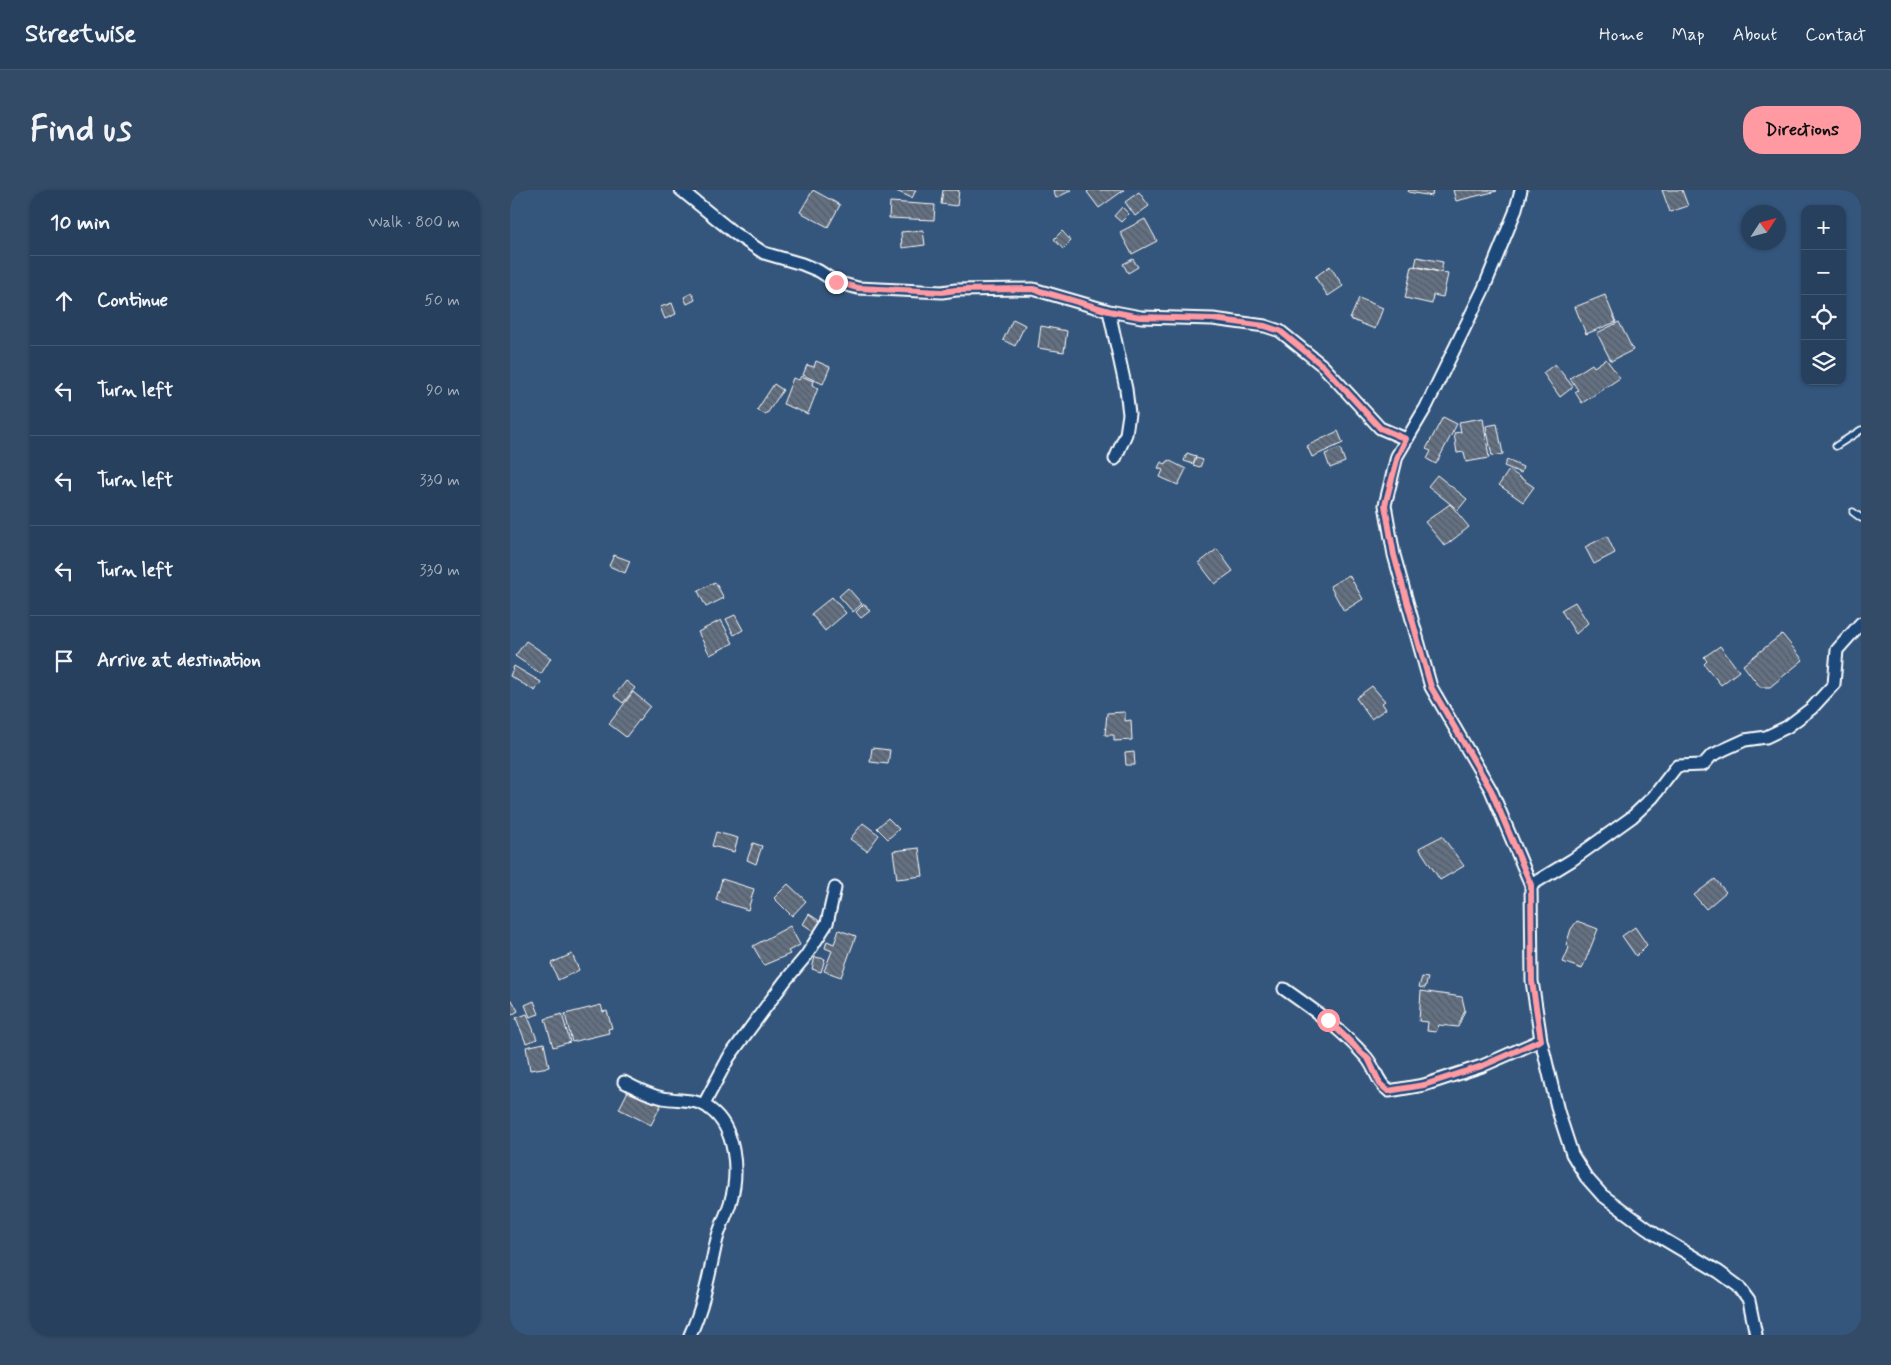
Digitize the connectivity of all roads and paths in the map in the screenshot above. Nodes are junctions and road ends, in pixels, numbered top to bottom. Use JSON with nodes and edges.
{"nodes":[{"id":1,"x":681,"y":190,"type":"edge"},
{"id":2,"x":1521,"y":190,"type":"edge"},
{"id":3,"x":1109,"y":311,"type":"junction"},
{"id":4,"x":1861,"y":430,"type":"edge"},
{"id":5,"x":1406,"y":439,"type":"junction"},
{"id":6,"x":1836,"y":446,"type":"dead end"},
{"id":7,"x":1115,"y":459,"type":"dead end"},
{"id":8,"x":1853,"y":512,"type":"dead end"},
{"id":9,"x":1861,"y":518,"type":"edge"},
{"id":10,"x":1861,"y":622,"type":"edge"},
{"id":11,"x":1531,"y":885,"type":"junction"},
{"id":12,"x":836,"y":888,"type":"dead end"},
{"id":13,"x":1284,"y":989,"type":"dead end"},
{"id":14,"x":1541,"y":1040,"type":"junction"},
{"id":15,"x":624,"y":1082,"type":"dead end"},
{"id":16,"x":704,"y":1104,"type":"junction"},
{"id":17,"x":690,"y":1335,"type":"edge"},
{"id":18,"x":1756,"y":1335,"type":"edge"}],
"edges":[{"from":1,"to":3,"type":"street"},
{"from":2,"to":5,"type":"street"},
{"from":3,"to":5,"type":"street"},
{"from":3,"to":7,"type":"street"},
{"from":4,"to":6,"type":"lane"},
{"from":5,"to":11,"type":"street"},
{"from":8,"to":9,"type":"lane"},
{"from":10,"to":11,"type":"street"},
{"from":11,"to":14,"type":"street"},
{"from":12,"to":16,"type":"street"},
{"from":13,"to":14,"type":"street"},
{"from":14,"to":18,"type":"street"},
{"from":15,"to":16,"type":"street"},
{"from":16,"to":17,"type":"street"}]}
